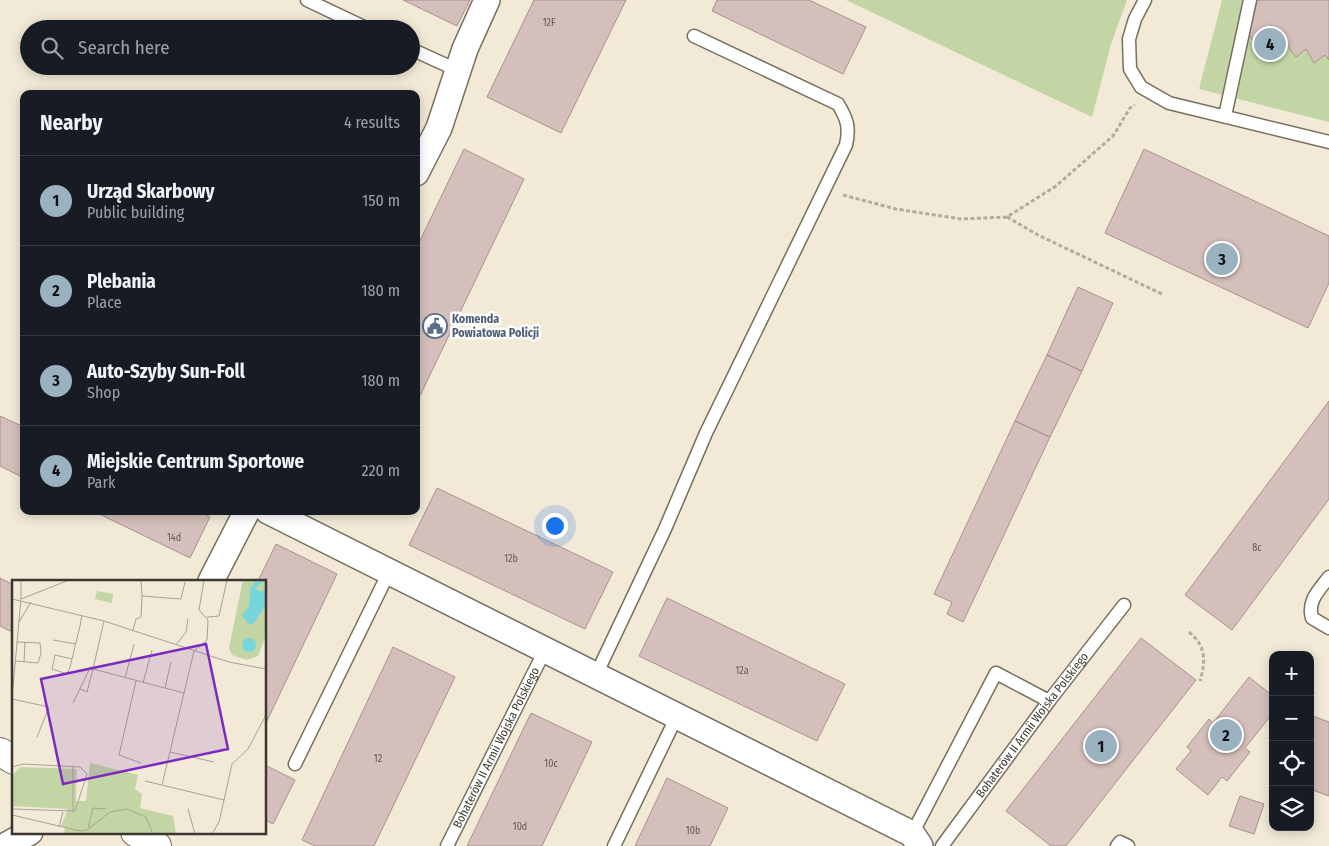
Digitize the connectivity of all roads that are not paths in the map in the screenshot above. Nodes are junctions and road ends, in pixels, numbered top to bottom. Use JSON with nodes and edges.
{"nodes":[{"id":1,"x":307,"y":0,"type":"edge"},
{"id":2,"x":487,"y":0,"type":"edge"},
{"id":3,"x":1144,"y":0,"type":"edge"},
{"id":4,"x":1250,"y":0,"type":"edge"},
{"id":5,"x":349,"y":20,"type":"edge"},
{"id":6,"x":694,"y":36,"type":"dead end"},
{"id":7,"x":420,"y":53,"type":"edge"},
{"id":8,"x":457,"y":70,"type":"junction"},
{"id":9,"x":1225,"y":116,"type":"junction"},
{"id":10,"x":1329,"y":142,"type":"edge"},
{"id":11,"x":420,"y":166,"type":"edge"},
{"id":12,"x":245,"y":515,"type":"edge"},
{"id":13,"x":276,"y":515,"type":"edge"},
{"id":14,"x":389,"y":572,"type":"junction"},
{"id":15,"x":1329,"y":577,"type":"edge"},
{"id":16,"x":212,"y":580,"type":"edge"},
{"id":17,"x":1124,"y":605,"type":"dead end"},
{"id":18,"x":1329,"y":628,"type":"edge"},
{"id":19,"x":545,"y":650,"type":"junction"},
{"id":20,"x":596,"y":675,"type":"junction"},
{"id":21,"x":1049,"y":701,"type":"junction"},
{"id":22,"x":677,"y":716,"type":"junction"},
{"id":23,"x":0,"y":752,"type":"edge"},
{"id":24,"x":12,"y":759,"type":"edge"},
{"id":25,"x":295,"y":764,"type":"dead end"},
{"id":26,"x":26,"y":834,"type":"edge"},
{"id":27,"x":138,"y":834,"type":"edge"},
{"id":28,"x":916,"y":840,"type":"edge"},
{"id":29,"x":5,"y":846,"type":"edge"},
{"id":30,"x":157,"y":846,"type":"edge"},
{"id":31,"x":447,"y":846,"type":"edge"},
{"id":32,"x":614,"y":846,"type":"edge"},
{"id":33,"x":942,"y":846,"type":"edge"},
{"id":34,"x":1117,"y":846,"type":"edge"},
{"id":35,"x":1128,"y":846,"type":"edge"}],
"edges":[{"from":1,"to":5,"type":"lane"},
{"from":2,"to":8,"type":"street"},
{"from":3,"to":9,"type":"lane"},
{"from":4,"to":9,"type":"lane"},
{"from":6,"to":20,"type":"lane"},
{"from":7,"to":8,"type":"lane"},
{"from":8,"to":11,"type":"street"},
{"from":9,"to":10,"type":"lane"},
{"from":12,"to":16,"type":"street"},
{"from":13,"to":14,"type":"street"},
{"from":14,"to":19,"type":"street"},
{"from":14,"to":25,"type":"lane"},
{"from":15,"to":18,"type":"lane"},
{"from":17,"to":21,"type":"lane","name":"Bohaterów II Armii Wojska Polskiego"},
{"from":19,"to":20,"type":"street"},
{"from":19,"to":31,"type":"lane","name":"Bohaterów II Armii Wojska Polskiego"},
{"from":20,"to":22,"type":"street"},
{"from":21,"to":28,"type":"lane"},
{"from":21,"to":33,"type":"lane","name":"Bohaterów II Armii Wojska Polskiego"},
{"from":22,"to":28,"type":"street"},
{"from":22,"to":32,"type":"lane"},
{"from":23,"to":24,"type":"street"},
{"from":26,"to":29,"type":"street"},
{"from":27,"to":30,"type":"street"},
{"from":34,"to":35,"type":"lane"}]}
